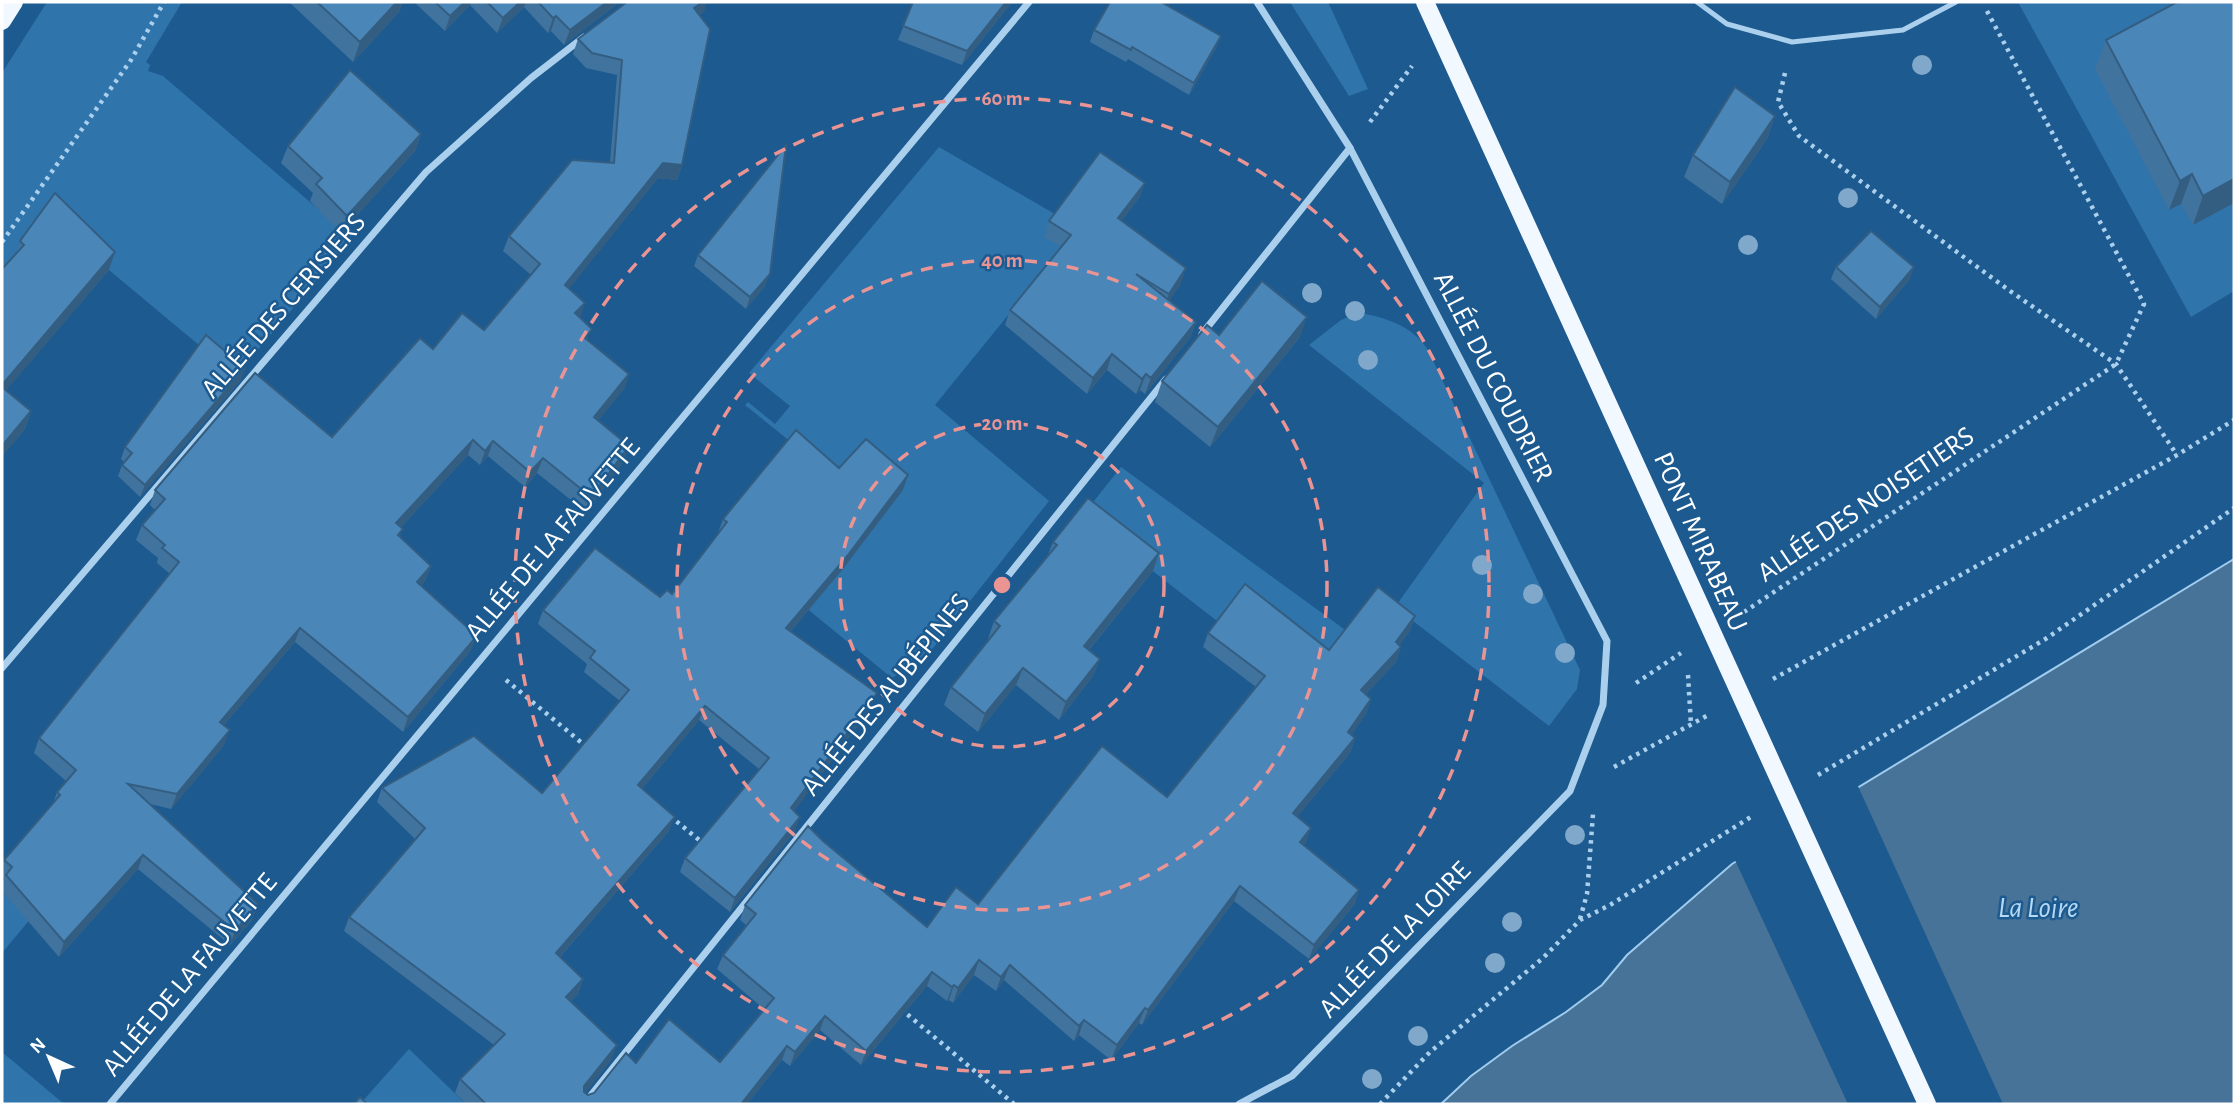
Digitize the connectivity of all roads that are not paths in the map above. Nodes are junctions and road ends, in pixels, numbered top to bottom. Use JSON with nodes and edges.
{"nodes":[{"id":1,"x":14,"y":2,"type":"edge"},
{"id":2,"x":1029,"y":2,"type":"edge"},
{"id":3,"x":1257,"y":2,"type":"edge"},
{"id":4,"x":1425,"y":2,"type":"edge"},
{"id":5,"x":1697,"y":2,"type":"edge"},
{"id":6,"x":1956,"y":2,"type":"edge"},
{"id":7,"x":2,"y":20,"type":"edge"},
{"id":8,"x":586,"y":36,"type":"edge"},
{"id":9,"x":1350,"y":148,"type":"junction"},
{"id":10,"x":1194,"y":344,"type":"edge"},
{"id":11,"x":1167,"y":377,"type":"edge"},
{"id":12,"x":2,"y":668,"type":"edge"},
{"id":13,"x":1570,"y":791,"type":"joint"},
{"id":14,"x":110,"y":1104,"type":"edge"},
{"id":15,"x":584,"y":1104,"type":"edge"},
{"id":16,"x":1239,"y":1104,"type":"edge"},
{"id":17,"x":1927,"y":1104,"type":"edge"}],
"edges":[{"from":1,"to":7,"type":"main road"},
{"from":2,"to":14,"type":"street","name":"ALLÉE DE LA FAUVETTE"},
{"from":3,"to":9,"type":"street","name":"ALLÉE DU COUDRIER"},
{"from":4,"to":17,"type":"main road","name":"PONT MIRABEAU"},
{"from":5,"to":6,"type":"lane"},
{"from":8,"to":12,"type":"street","name":"ALLÉE DES CERISIERS"},
{"from":9,"to":10,"type":"street"},
{"from":9,"to":13,"type":"street","name":"ALLÉE DU COUDRIER"},
{"from":11,"to":15,"type":"street","name":"ALLÉE DES AUBÉPINES"},
{"from":13,"to":16,"type":"street","name":"ALLÉE DE LA LOIRE"}]}
